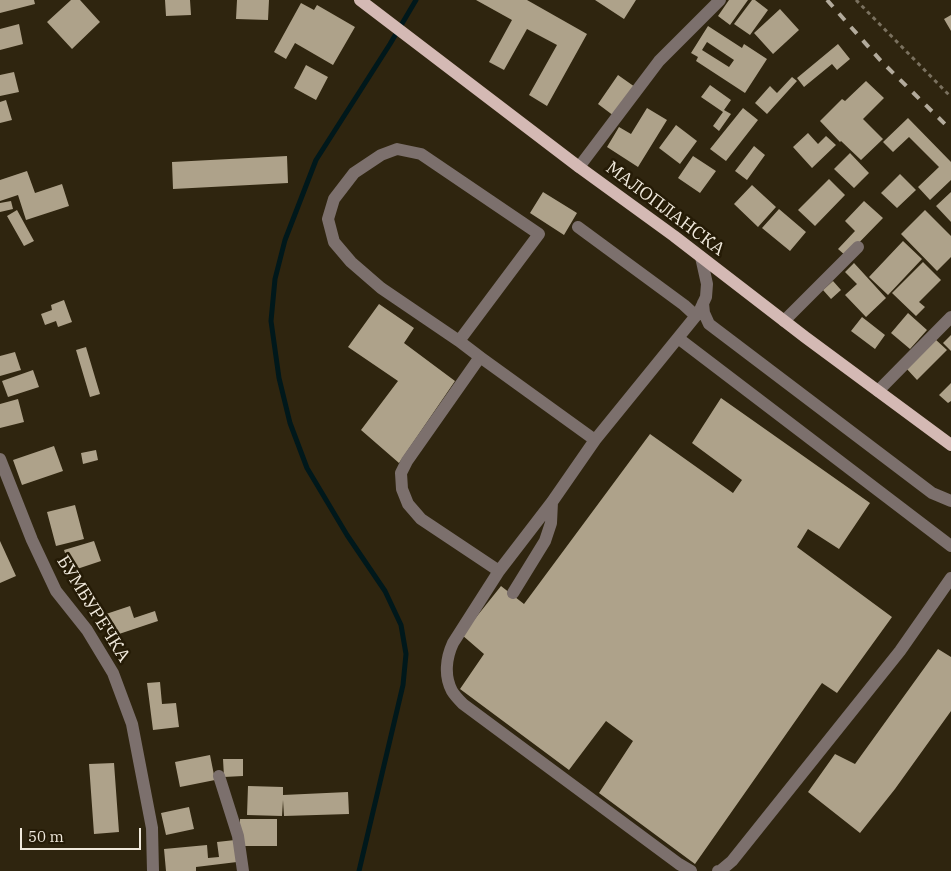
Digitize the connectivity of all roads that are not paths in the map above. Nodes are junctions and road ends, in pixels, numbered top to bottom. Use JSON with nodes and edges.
{"nodes":[{"id":1,"x":360,"y":0,"type":"edge"},
{"id":2,"x":720,"y":0,"type":"edge"},
{"id":3,"x":579,"y":167,"type":"junction"},
{"id":4,"x":578,"y":227,"type":"dead end"},
{"id":5,"x":858,"y":247,"type":"dead end"},
{"id":6,"x":701,"y":257,"type":"junction"},
{"id":7,"x":703,"y":303,"type":"junction"},
{"id":8,"x":696,"y":316,"type":"junction"},
{"id":9,"x":951,"y":317,"type":"edge"},
{"id":10,"x":784,"y":321,"type":"junction"},
{"id":11,"x":678,"y":338,"type":"junction"},
{"id":12,"x":459,"y":341,"type":"junction"},
{"id":13,"x":480,"y":357,"type":"junction"},
{"id":14,"x":878,"y":392,"type":"junction"},
{"id":15,"x":595,"y":440,"type":"junction"},
{"id":16,"x":951,"y":445,"type":"edge"},
{"id":17,"x":0,"y":458,"type":"edge"},
{"id":18,"x":951,"y":501,"type":"edge"},
{"id":19,"x":552,"y":502,"type":"junction"},
{"id":20,"x":951,"y":546,"type":"edge"},
{"id":21,"x":499,"y":571,"type":"junction"},
{"id":22,"x":951,"y":578,"type":"edge"},
{"id":23,"x":514,"y":593,"type":"dead end"},
{"id":24,"x":219,"y":776,"type":"dead end"},
{"id":25,"x":153,"y":871,"type":"edge"},
{"id":26,"x":243,"y":871,"type":"edge"},
{"id":27,"x":691,"y":871,"type":"edge"},
{"id":28,"x":718,"y":871,"type":"edge"}],
"edges":[{"from":1,"to":3,"type":"main road","name":"МАЛОПЛАНСКА"},
{"from":2,"to":3,"type":"street"},
{"from":3,"to":6,"type":"main road","name":"МАЛОПЛАНСКА"},
{"from":4,"to":8,"type":"street"},
{"from":5,"to":10,"type":"street"},
{"from":6,"to":7,"type":"street"},
{"from":6,"to":10,"type":"main road","name":"МАЛОПЛАНСКА"},
{"from":7,"to":8,"type":"street"},
{"from":7,"to":18,"type":"street"},
{"from":8,"to":11,"type":"street"},
{"from":9,"to":14,"type":"street"},
{"from":10,"to":14,"type":"main road","name":"МАЛОПЛАНСКА"},
{"from":11,"to":15,"type":"street"},
{"from":11,"to":20,"type":"street"},
{"from":12,"to":12,"type":"street"},
{"from":12,"to":13,"type":"street"},
{"from":13,"to":15,"type":"street"},
{"from":13,"to":21,"type":"street"},
{"from":14,"to":16,"type":"main road","name":"МАЛОПЛАНСКА"},
{"from":15,"to":19,"type":"street"},
{"from":17,"to":25,"type":"street","name":"БУМБУРЕЧКА"},
{"from":19,"to":21,"type":"street"},
{"from":19,"to":23,"type":"street"},
{"from":21,"to":27,"type":"street"},
{"from":22,"to":28,"type":"street"},
{"from":24,"to":26,"type":"street"}]}
